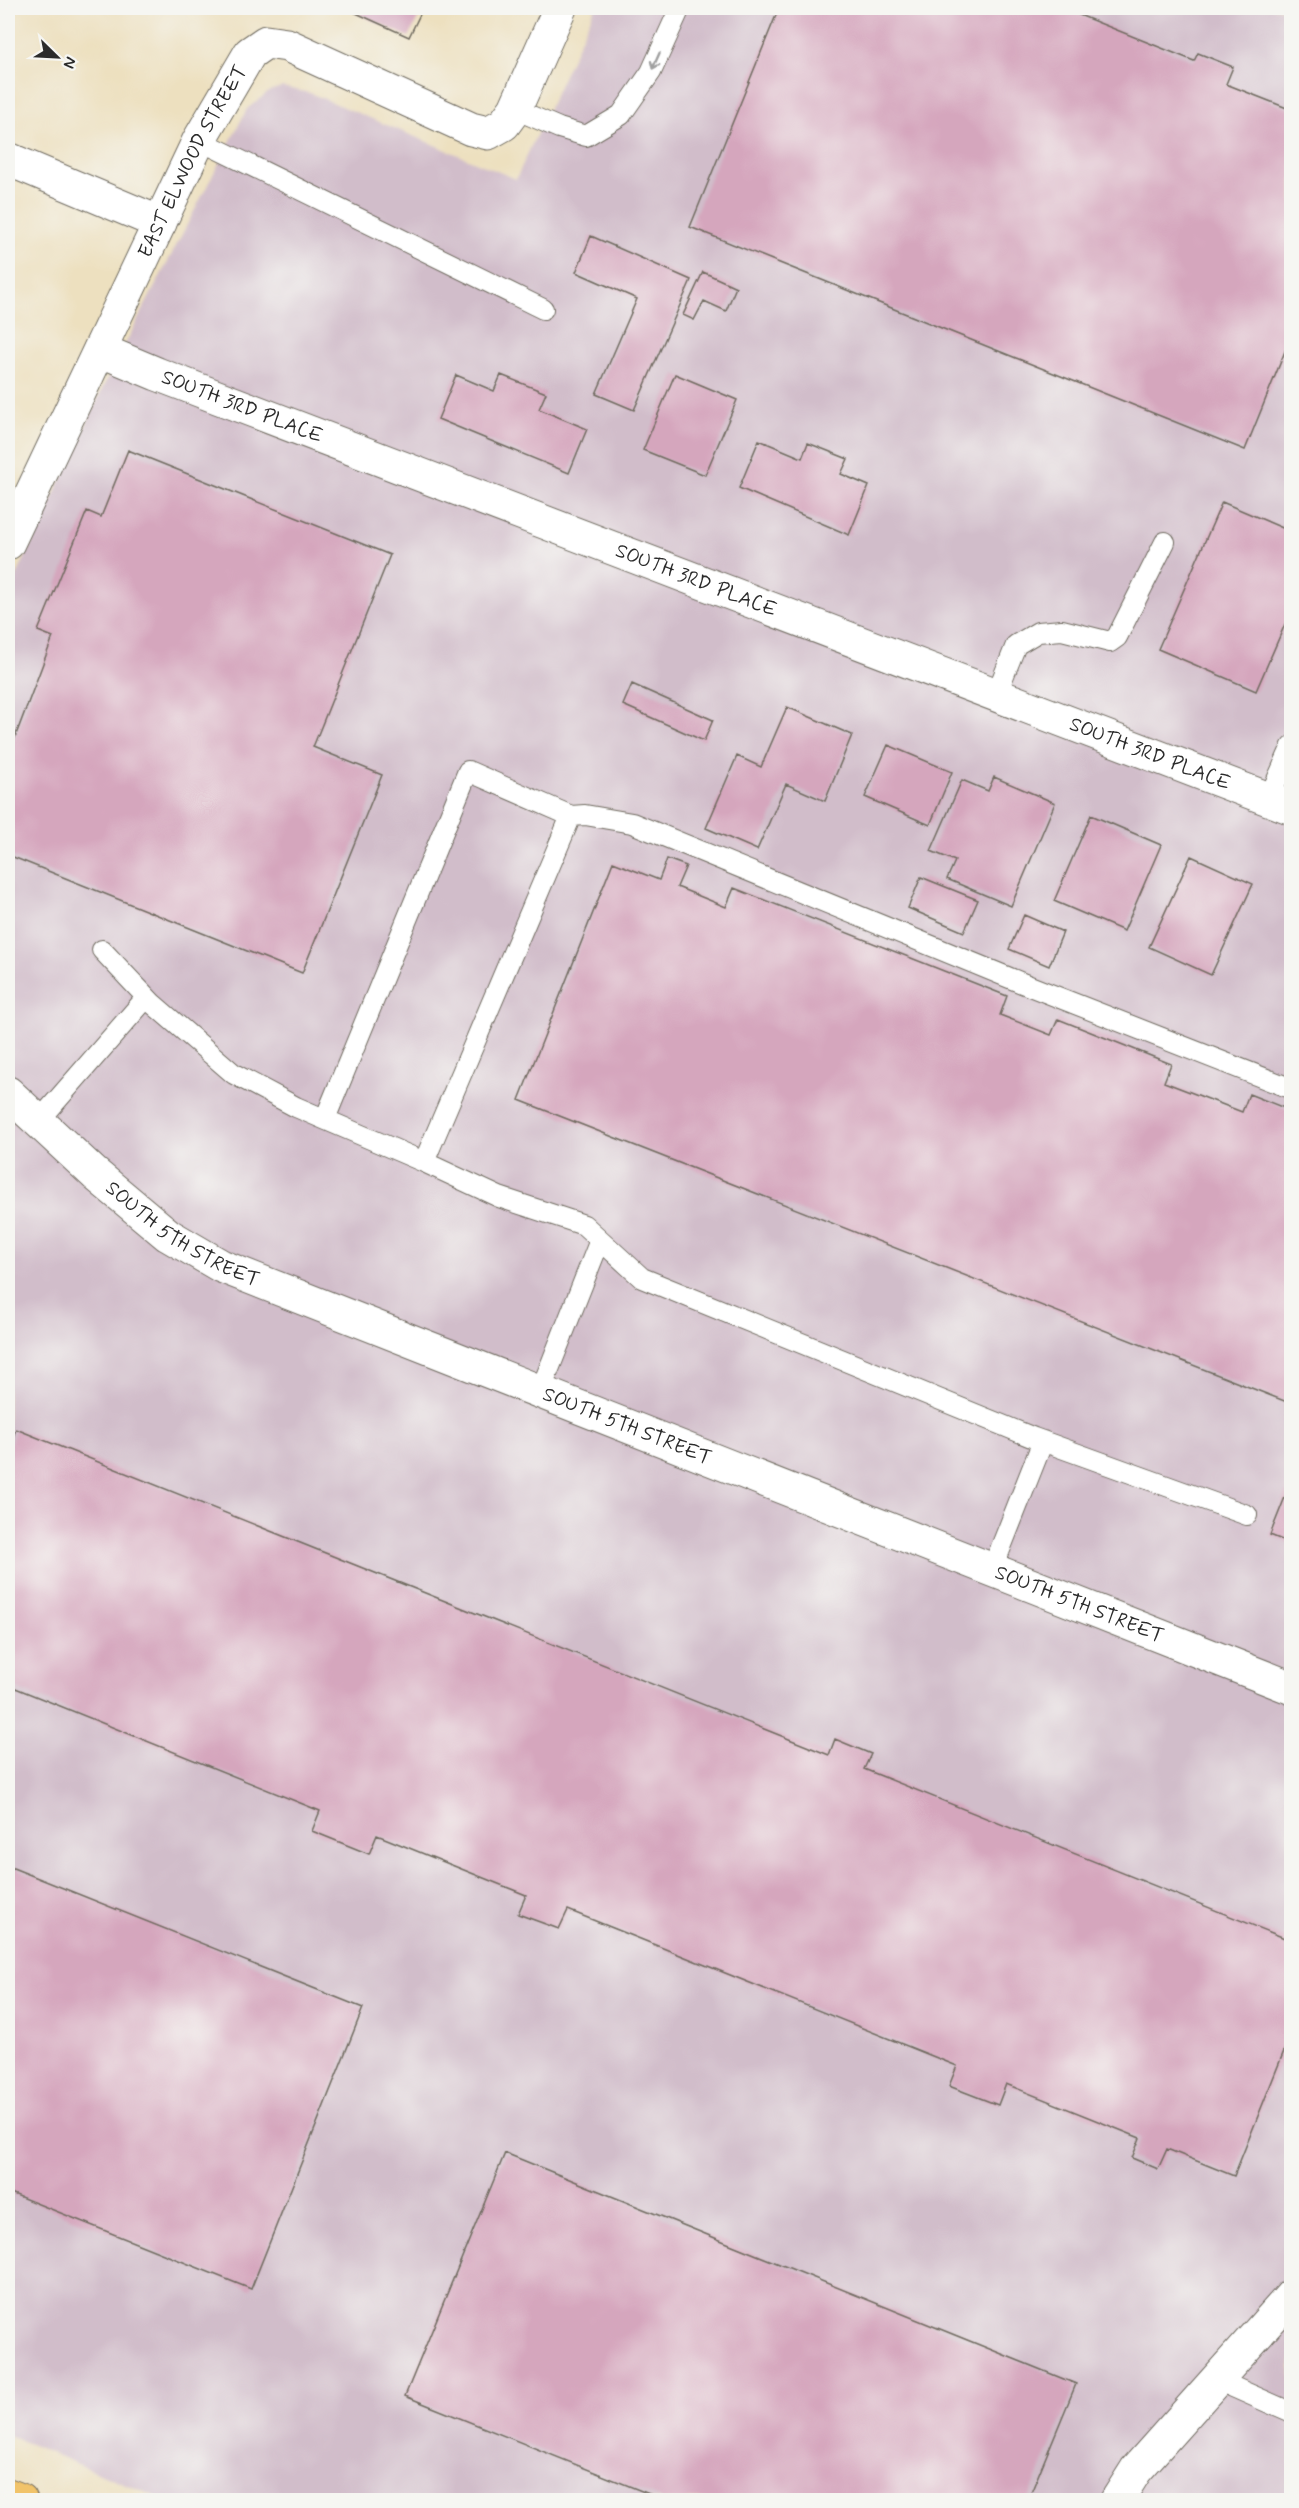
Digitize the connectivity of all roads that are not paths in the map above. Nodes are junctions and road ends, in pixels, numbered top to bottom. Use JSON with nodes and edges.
{"nodes":[{"id":1,"x":560,"y":8,"type":"edge"},
{"id":2,"x":680,"y":8,"type":"edge"},
{"id":3,"x":515,"y":109,"type":"junction"},
{"id":4,"x":199,"y":140,"type":"junction"},
{"id":5,"x":8,"y":159,"type":"edge"},
{"id":6,"x":160,"y":224,"type":"junction"},
{"id":7,"x":543,"y":309,"type":"dead end"},
{"id":8,"x":100,"y":350,"type":"junction"},
{"id":9,"x":1165,"y":542,"type":"dead end"},
{"id":10,"x":8,"y":543,"type":"edge"},
{"id":11,"x":996,"y":695,"type":"junction"},
{"id":12,"x":1292,"y":746,"type":"edge"},
{"id":13,"x":1280,"y":804,"type":"edge"},
{"id":14,"x":571,"y":816,"type":"junction"},
{"id":15,"x":102,"y":950,"type":"dead end"},
{"id":16,"x":146,"y":998,"type":"junction"},
{"id":17,"x":1292,"y":1089,"type":"edge"},
{"id":18,"x":8,"y":1093,"type":"edge"},
{"id":19,"x":325,"y":1119,"type":"junction"},
{"id":20,"x":38,"y":1122,"type":"junction"},
{"id":21,"x":424,"y":1162,"type":"junction"},
{"id":22,"x":600,"y":1240,"type":"junction"},
{"id":23,"x":540,"y":1392,"type":"junction"},
{"id":24,"x":1043,"y":1441,"type":"junction"},
{"id":25,"x":1247,"y":1515,"type":"dead end"},
{"id":26,"x":992,"y":1570,"type":"junction"},
{"id":27,"x":1292,"y":1688,"type":"edge"},
{"id":28,"x":1292,"y":2295,"type":"edge"},
{"id":29,"x":1215,"y":2379,"type":"junction"},
{"id":30,"x":1292,"y":2413,"type":"edge"},
{"id":31,"x":8,"y":2495,"type":"edge"},
{"id":32,"x":21,"y":2500,"type":"edge"},
{"id":33,"x":1117,"y":2500,"type":"edge"}],
"edges":[{"from":1,"to":3,"type":"street","name":"EAST ELWOOD STREET"},
{"from":2,"to":3,"type":"lane","one_way":true},
{"from":3,"to":4,"type":"street","name":"EAST ELWOOD STREET"},
{"from":4,"to":6,"type":"street","name":"EAST ELWOOD STREET"},
{"from":4,"to":7,"type":"lane"},
{"from":5,"to":6,"type":"street"},
{"from":6,"to":8,"type":"street","name":"EAST ELWOOD STREET"},
{"from":8,"to":10,"type":"street","name":"EAST ELWOOD STREET"},
{"from":8,"to":11,"type":"street","name":"SOUTH 3RD PLACE"},
{"from":9,"to":11,"type":"lane"},
{"from":11,"to":13,"type":"street","name":"SOUTH 3RD PLACE"},
{"from":12,"to":13,"type":"lane"},
{"from":14,"to":17,"type":"lane"},
{"from":14,"to":19,"type":"lane"},
{"from":14,"to":21,"type":"lane"},
{"from":15,"to":16,"type":"lane"},
{"from":16,"to":19,"type":"lane"},
{"from":16,"to":20,"type":"lane"},
{"from":18,"to":20,"type":"street","name":"SOUTH 5TH STREET"},
{"from":19,"to":21,"type":"lane"},
{"from":20,"to":23,"type":"street","name":"SOUTH 5TH STREET"},
{"from":21,"to":22,"type":"lane"},
{"from":22,"to":23,"type":"lane"},
{"from":22,"to":24,"type":"lane"},
{"from":23,"to":26,"type":"street","name":"SOUTH 5TH STREET"},
{"from":24,"to":25,"type":"lane"},
{"from":24,"to":26,"type":"lane"},
{"from":26,"to":27,"type":"street","name":"SOUTH 5TH STREET"},
{"from":28,"to":29,"type":"street"},
{"from":29,"to":30,"type":"lane"},
{"from":29,"to":33,"type":"street"},
{"from":31,"to":32,"type":"main road"}]}
